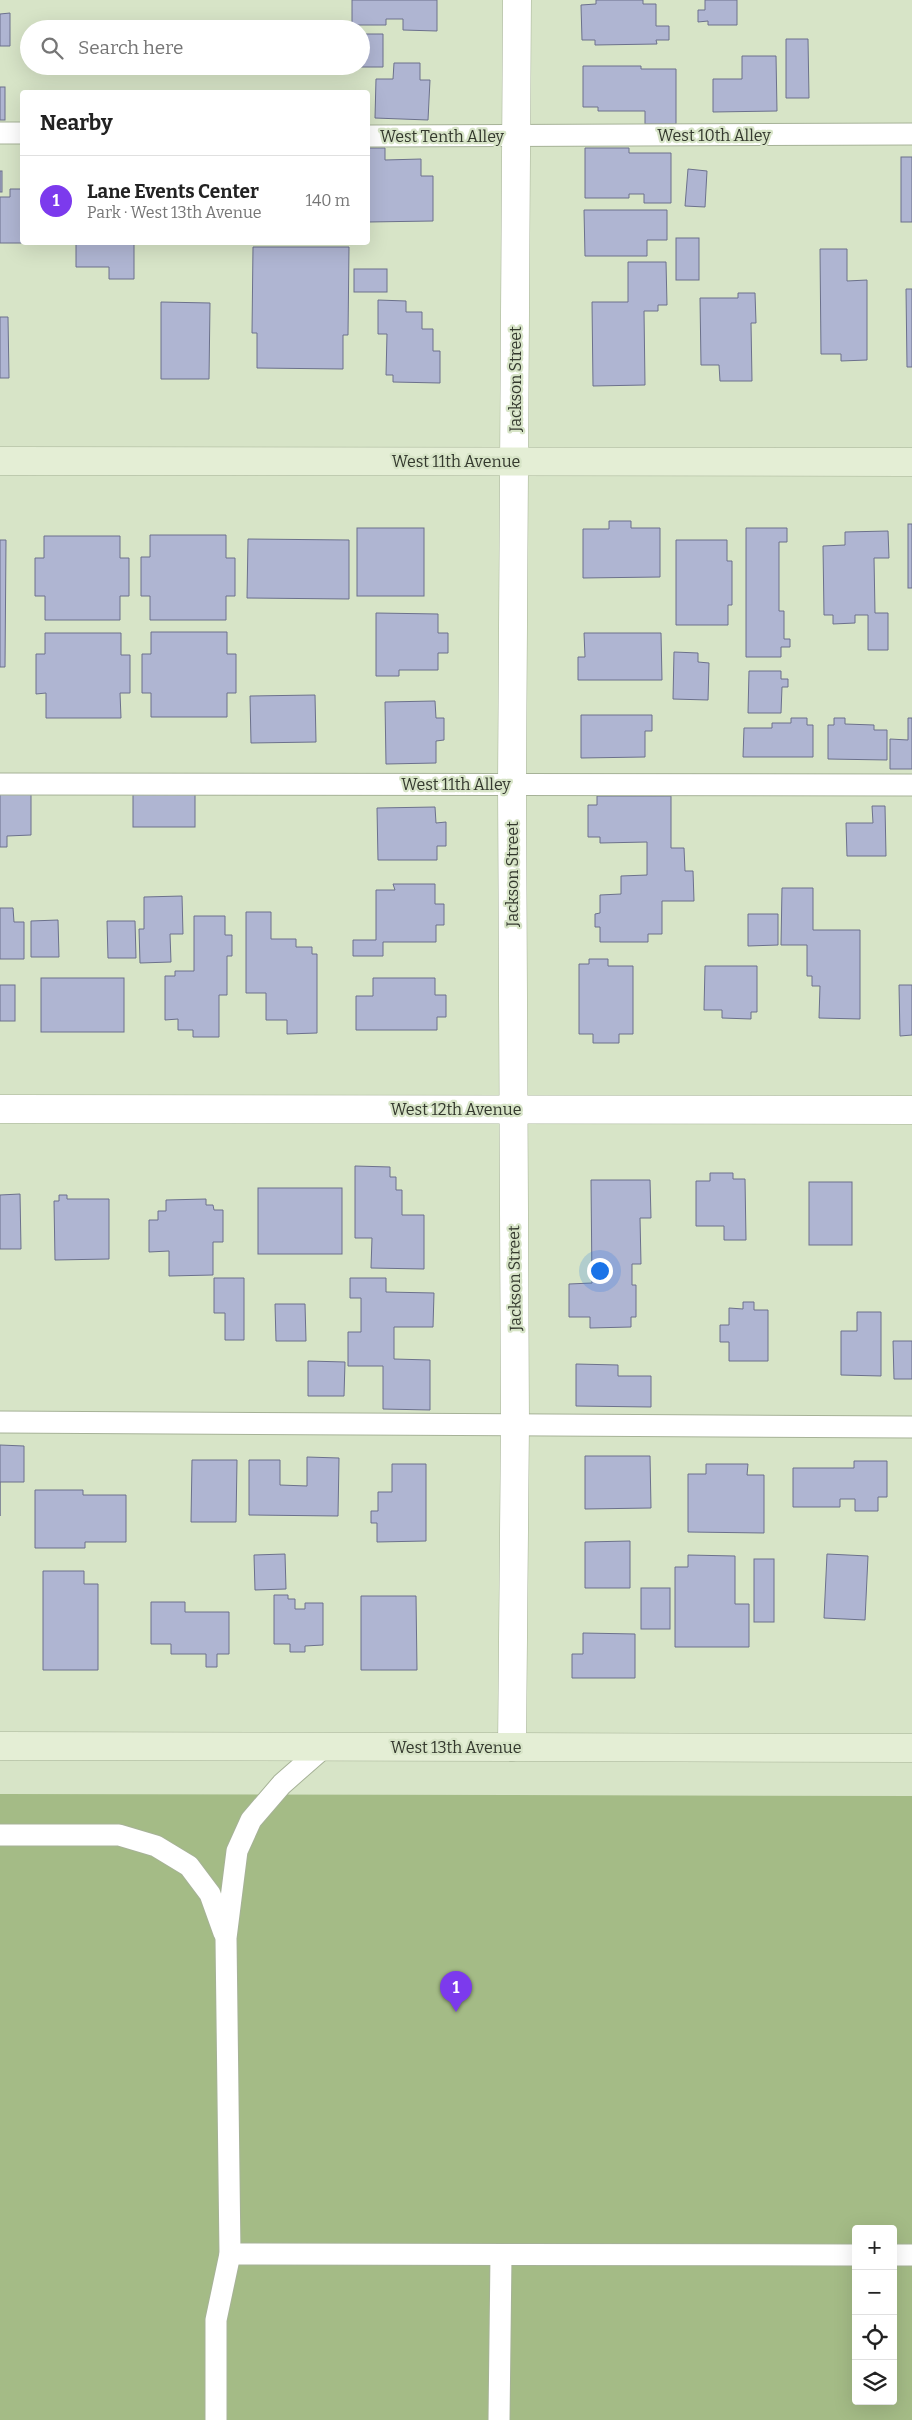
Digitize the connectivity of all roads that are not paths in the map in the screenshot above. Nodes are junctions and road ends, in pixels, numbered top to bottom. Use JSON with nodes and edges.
{"nodes":[{"id":1,"x":517,"y":0,"type":"edge"},
{"id":2,"x":0,"y":133,"type":"edge"},
{"id":3,"x":20,"y":134,"type":"edge"},
{"id":4,"x":912,"y":134,"type":"edge"},
{"id":5,"x":370,"y":136,"type":"edge"},
{"id":6,"x":516,"y":137,"type":"junction"},
{"id":7,"x":0,"y":461,"type":"edge"},
{"id":8,"x":514,"y":462,"type":"junction"},
{"id":9,"x":912,"y":462,"type":"edge"},
{"id":10,"x":0,"y":784,"type":"edge"},
{"id":11,"x":512,"y":784,"type":"junction"},
{"id":12,"x":912,"y":785,"type":"edge"},
{"id":13,"x":0,"y":1109,"type":"edge"},
{"id":14,"x":512,"y":1110,"type":"junction"},
{"id":15,"x":912,"y":1110,"type":"edge"},
{"id":16,"x":0,"y":1422,"type":"edge"},
{"id":17,"x":516,"y":1424,"type":"junction"},
{"id":18,"x":912,"y":1427,"type":"edge"},
{"id":19,"x":0,"y":1746,"type":"edge"},
{"id":20,"x":512,"y":1747,"type":"junction"},
{"id":21,"x":323,"y":1748,"type":"junction"},
{"id":22,"x":912,"y":1748,"type":"edge"},
{"id":23,"x":0,"y":1835,"type":"edge"},
{"id":24,"x":226,"y":1938,"type":"junction"},
{"id":25,"x":230,"y":2254,"type":"junction"},
{"id":26,"x":502,"y":2255,"type":"junction"},
{"id":27,"x":852,"y":2255,"type":"edge"},
{"id":28,"x":897,"y":2255,"type":"edge"},
{"id":29,"x":912,"y":2255,"type":"edge"},
{"id":30,"x":216,"y":2420,"type":"edge"},
{"id":31,"x":499,"y":2420,"type":"edge"}],
"edges":[{"from":1,"to":6,"type":"street","name":"Jackson Street"},
{"from":2,"to":3,"type":"lane"},
{"from":4,"to":6,"type":"lane","name":"West 10th Alley"},
{"from":5,"to":6,"type":"lane","name":"West Tenth Alley"},
{"from":6,"to":8,"type":"street","name":"Jackson Street"},
{"from":7,"to":8,"type":"main road","name":"West 11th Avenue"},
{"from":8,"to":9,"type":"main road","name":"West 11th Avenue"},
{"from":8,"to":11,"type":"street","name":"Jackson Street"},
{"from":10,"to":11,"type":"lane","name":"West 11th Alley"},
{"from":11,"to":12,"type":"lane","name":"West 11th Alley"},
{"from":11,"to":14,"type":"street","name":"Jackson Street"},
{"from":13,"to":14,"type":"street","name":"West 12th Avenue"},
{"from":14,"to":15,"type":"street","name":"West 12th Avenue"},
{"from":14,"to":17,"type":"street","name":"Jackson Street"},
{"from":16,"to":17,"type":"lane"},
{"from":17,"to":18,"type":"lane"},
{"from":17,"to":20,"type":"street","name":"Jackson Street"},
{"from":19,"to":21,"type":"main road","name":"West 13th Avenue"},
{"from":20,"to":21,"type":"main road","name":"West 13th Avenue"},
{"from":20,"to":22,"type":"main road","name":"West 13th Avenue"},
{"from":21,"to":24,"type":"lane"},
{"from":23,"to":24,"type":"lane"},
{"from":24,"to":25,"type":"lane"},
{"from":25,"to":26,"type":"lane"},
{"from":25,"to":30,"type":"lane"},
{"from":26,"to":27,"type":"lane"},
{"from":26,"to":31,"type":"lane"},
{"from":28,"to":29,"type":"lane"}]}
